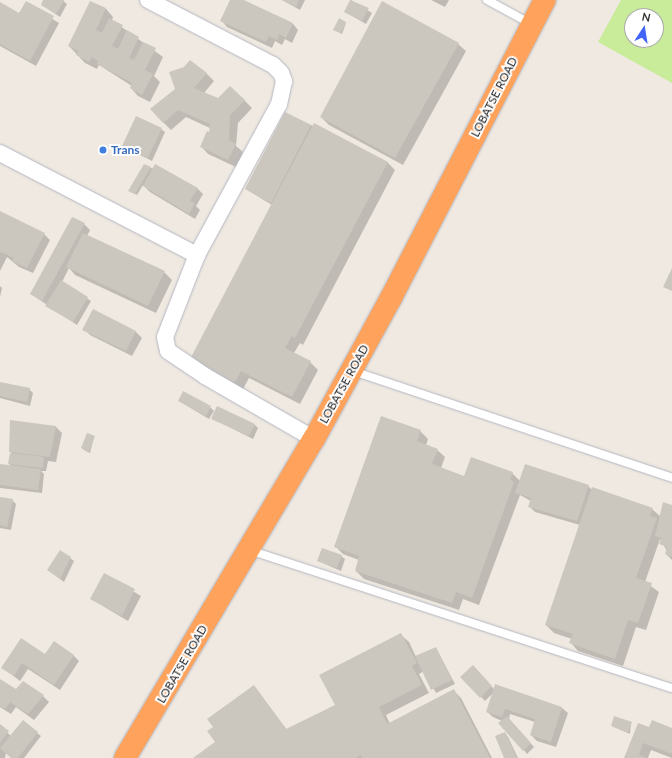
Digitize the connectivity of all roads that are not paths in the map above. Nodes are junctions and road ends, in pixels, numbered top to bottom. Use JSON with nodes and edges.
{"nodes":[{"id":1,"x":148,"y":0,"type":"edge"},
{"id":2,"x":487,"y":0,"type":"edge"},
{"id":3,"x":546,"y":0,"type":"edge"},
{"id":4,"x":531,"y":25,"type":"junction"},
{"id":5,"x":0,"y":153,"type":"edge"},
{"id":6,"x":197,"y":255,"type":"junction"},
{"id":7,"x":352,"y":371,"type":"junction"},
{"id":8,"x":314,"y":439,"type":"junction"},
{"id":9,"x":672,"y":478,"type":"edge"},
{"id":10,"x":248,"y":550,"type":"junction"},
{"id":11,"x":672,"y":688,"type":"edge"},
{"id":12,"x":124,"y":758,"type":"edge"}],
"edges":[{"from":1,"to":6,"type":"street"},
{"from":2,"to":4,"type":"lane"},
{"from":3,"to":4,"type":"highway","name":"LOBATSE ROAD"},
{"from":4,"to":7,"type":"highway","name":"LOBATSE ROAD"},
{"from":5,"to":6,"type":"street"},
{"from":6,"to":8,"type":"street"},
{"from":7,"to":8,"type":"highway","name":"LOBATSE ROAD"},
{"from":7,"to":9,"type":"lane"},
{"from":8,"to":10,"type":"highway","name":"LOBATSE ROAD"},
{"from":10,"to":11,"type":"lane"},
{"from":10,"to":12,"type":"highway","name":"LOBATSE ROAD"}]}
